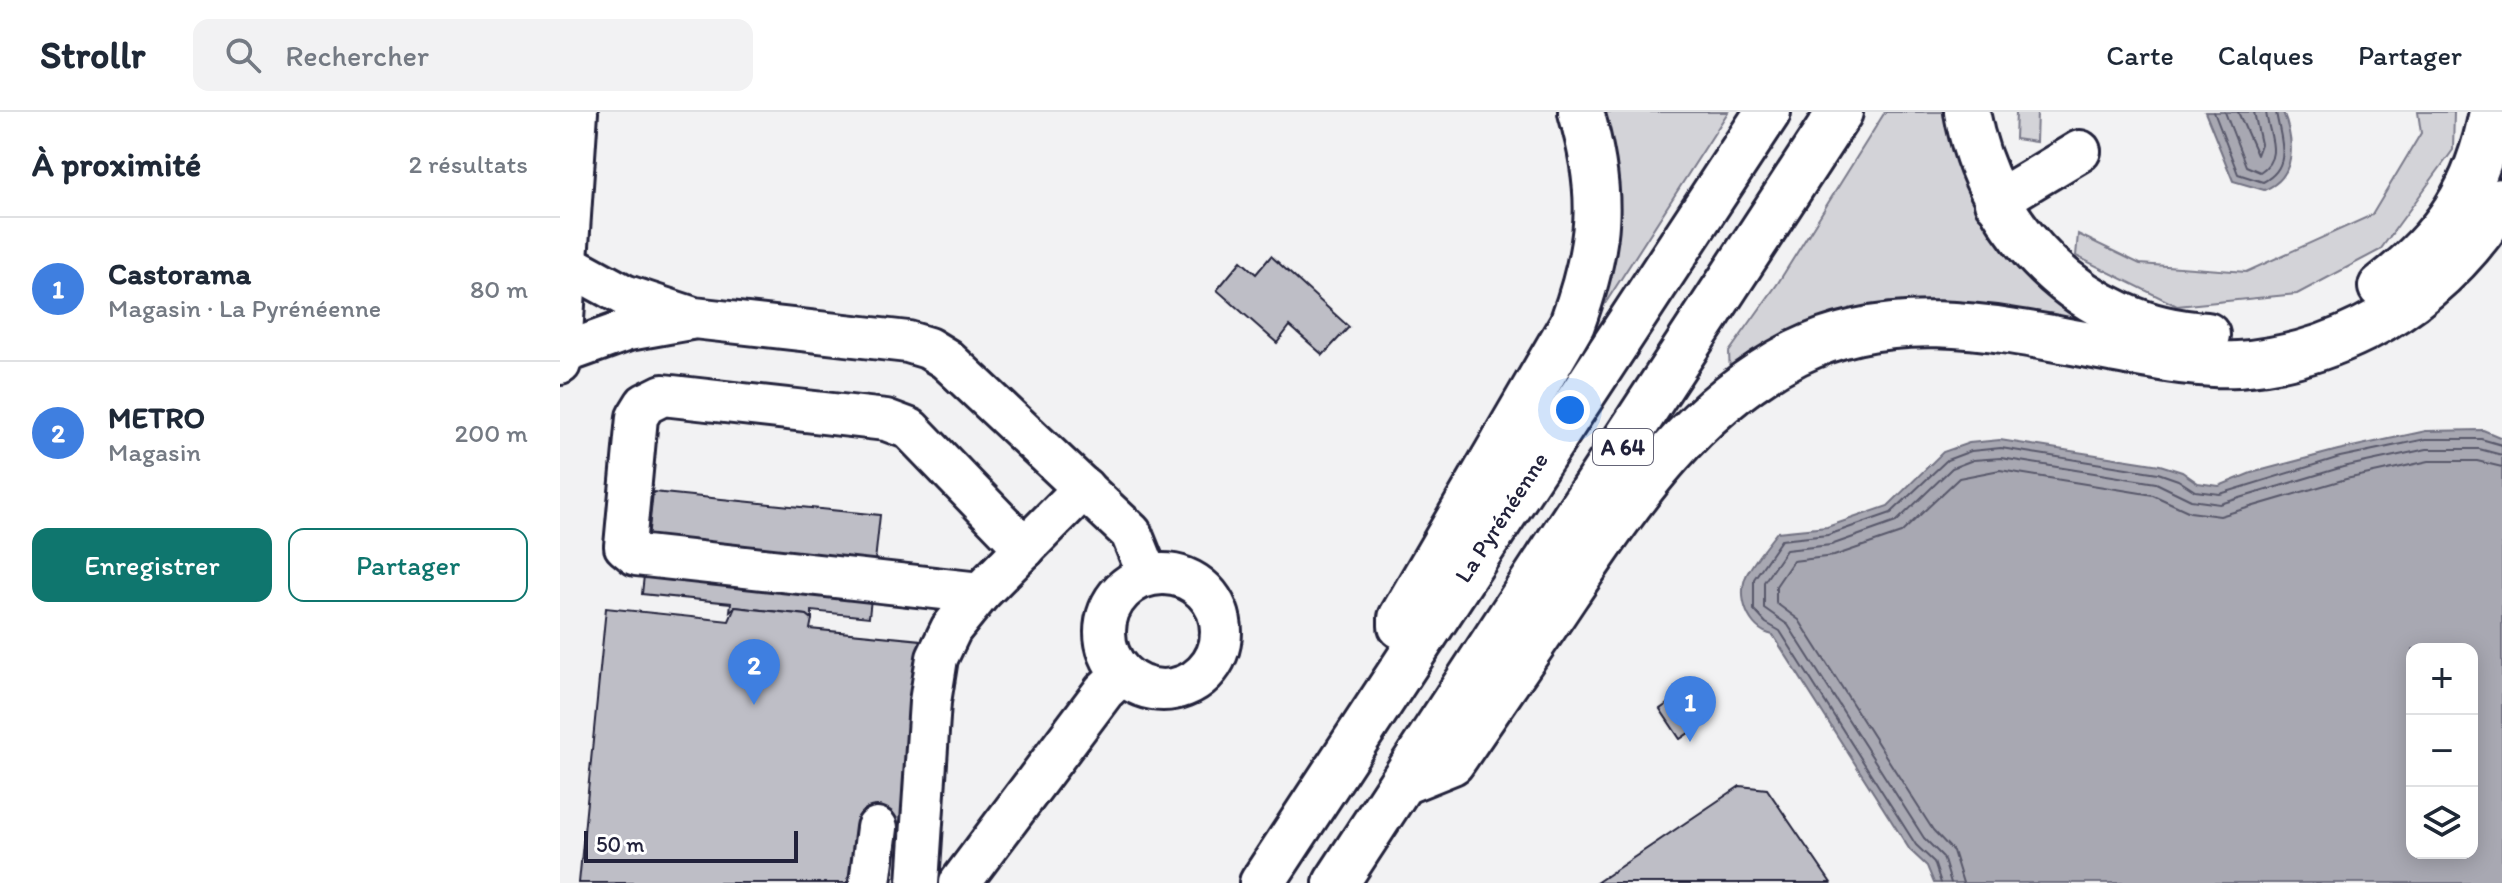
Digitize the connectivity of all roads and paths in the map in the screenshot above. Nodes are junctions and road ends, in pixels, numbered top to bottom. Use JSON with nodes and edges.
{"nodes":[{"id":1,"x":577,"y":112,"type":"edge"},
{"id":2,"x":1581,"y":112,"type":"edge"},
{"id":3,"x":1768,"y":112,"type":"edge"},
{"id":4,"x":1840,"y":112,"type":"edge"},
{"id":5,"x":1967,"y":112,"type":"edge"},
{"id":6,"x":2492,"y":112,"type":"edge"},
{"id":7,"x":2080,"y":151,"type":"dead end"},
{"id":8,"x":2502,"y":201,"type":"edge"},
{"id":9,"x":1995,"y":202,"type":"junction"},
{"id":10,"x":569,"y":265,"type":"junction"},
{"id":11,"x":694,"y":318,"type":"junction"},
{"id":12,"x":561,"y":354,"type":"edge"},
{"id":13,"x":560,"y":364,"type":"edge"},
{"id":14,"x":1084,"y":488,"type":"junction"},
{"id":15,"x":1025,"y":548,"type":"junction"},
{"id":16,"x":1148,"y":575,"type":"junction"},
{"id":17,"x":980,"y":593,"type":"junction"},
{"id":18,"x":1122,"y":674,"type":"junction"},
{"id":19,"x":1398,"y":674,"type":"junction"},
{"id":20,"x":1405,"y":781,"type":"junction"},
{"id":21,"x":877,"y":828,"type":"dead end"},
{"id":22,"x":870,"y":883,"type":"edge"},
{"id":23,"x":918,"y":883,"type":"edge"},
{"id":24,"x":960,"y":883,"type":"edge"},
{"id":25,"x":1262,"y":883,"type":"edge"},
{"id":26,"x":1336,"y":883,"type":"edge"}],
"edges":[{"from":1,"to":10,"type":"street"},
{"from":2,"to":19,"type":"highway"},
{"from":3,"to":19,"type":"highway","name":"La Pyrénéenne","number":"A 64"},
{"from":4,"to":20,"type":"highway","number":"A 64"},
{"from":5,"to":9,"type":"highway"},
{"from":6,"to":9,"type":"highway"},
{"from":7,"to":9,"type":"street"},
{"from":8,"to":20,"type":"highway"},
{"from":10,"to":11,"type":"street"},
{"from":10,"to":12,"type":"street"},
{"from":11,"to":12,"type":"street"},
{"from":11,"to":14,"type":"street"},
{"from":12,"to":13,"type":"street"},
{"from":14,"to":15,"type":"street"},
{"from":14,"to":16,"type":"street"},
{"from":15,"to":17,"type":"street"},
{"from":15,"to":17,"type":"street"},
{"from":16,"to":18,"type":"street"},
{"from":16,"to":18,"type":"street"},
{"from":17,"to":23,"type":"street"},
{"from":18,"to":24,"type":"street"},
{"from":19,"to":25,"type":"highway","name":"La Pyrénéenne","number":"A 64"},
{"from":20,"to":26,"type":"highway","number":"A 64"},
{"from":21,"to":22,"type":"street"}]}
